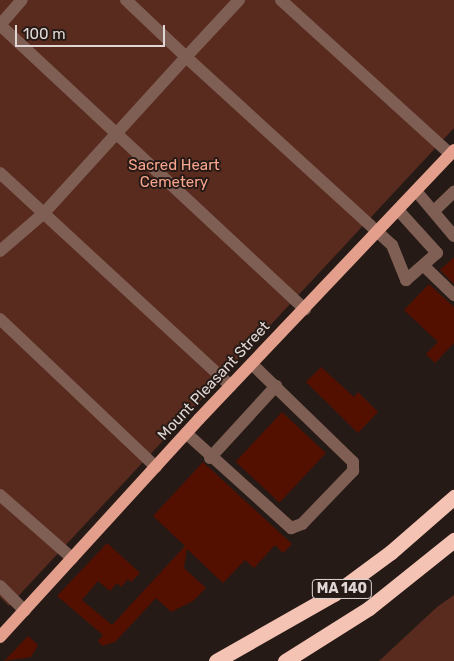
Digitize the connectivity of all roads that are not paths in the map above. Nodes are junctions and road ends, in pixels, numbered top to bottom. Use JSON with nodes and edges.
{"nodes":[{"id":1,"x":22,"y":0,"type":"edge"},
{"id":2,"x":126,"y":0,"type":"edge"},
{"id":3,"x":239,"y":0,"type":"edge"},
{"id":4,"x":281,"y":0,"type":"edge"},
{"id":5,"x":0,"y":25,"type":"edge"},
{"id":6,"x":186,"y":57,"type":"junction"},
{"id":7,"x":116,"y":134,"type":"junction"},
{"id":8,"x":452,"y":152,"type":"edge"},
{"id":9,"x":0,"y":173,"type":"edge"},
{"id":10,"x":416,"y":191,"type":"junction"},
{"id":11,"x":454,"y":192,"type":"edge"},
{"id":12,"x":398,"y":210,"type":"junction"},
{"id":13,"x":434,"y":211,"type":"junction"},
{"id":14,"x":44,"y":213,"type":"junction"},
{"id":15,"x":377,"y":232,"type":"junction"},
{"id":16,"x":454,"y":236,"type":"edge"},
{"id":17,"x":0,"y":251,"type":"edge"},
{"id":18,"x":424,"y":266,"type":"junction"},
{"id":19,"x":454,"y":295,"type":"edge"},
{"id":20,"x":305,"y":309,"type":"junction"},
{"id":21,"x":0,"y":319,"type":"edge"},
{"id":22,"x":252,"y":364,"type":"junction"},
{"id":23,"x":231,"y":386,"type":"junction"},
{"id":24,"x":276,"y":386,"type":"junction"},
{"id":25,"x":186,"y":433,"type":"junction"},
{"id":26,"x":210,"y":458,"type":"junction"},
{"id":27,"x":156,"y":466,"type":"junction"},
{"id":28,"x":0,"y":495,"type":"edge"},
{"id":29,"x":454,"y":497,"type":"edge"},
{"id":30,"x":454,"y":540,"type":"edge"},
{"id":31,"x":72,"y":558,"type":"junction"},
{"id":32,"x":0,"y":586,"type":"edge"},
{"id":33,"x":25,"y":610,"type":"junction"},
{"id":34,"x":0,"y":638,"type":"edge"},
{"id":35,"x":216,"y":661,"type":"edge"},
{"id":36,"x":285,"y":661,"type":"edge"}],
"edges":[{"from":1,"to":5,"type":"lane"},
{"from":2,"to":6,"type":"lane"},
{"from":3,"to":6,"type":"lane"},
{"from":4,"to":8,"type":"lane"},
{"from":5,"to":7,"type":"lane"},
{"from":6,"to":7,"type":"lane"},
{"from":6,"to":15,"type":"lane"},
{"from":7,"to":14,"type":"lane"},
{"from":7,"to":20,"type":"lane"},
{"from":8,"to":10,"type":"main road","name":"Mount Pleasant Street"},
{"from":9,"to":14,"type":"lane"},
{"from":10,"to":12,"type":"main road","name":"Mount Pleasant Street"},
{"from":10,"to":13,"type":"lane"},
{"from":11,"to":13,"type":"lane"},
{"from":12,"to":15,"type":"main road","name":"Mount Pleasant Street"},
{"from":12,"to":18,"type":"lane"},
{"from":13,"to":16,"type":"lane"},
{"from":14,"to":17,"type":"lane"},
{"from":14,"to":23,"type":"lane"},
{"from":15,"to":18,"type":"lane"},
{"from":15,"to":20,"type":"main road","name":"Mount Pleasant Street"},
{"from":18,"to":19,"type":"lane"},
{"from":20,"to":22,"type":"main road","name":"Mount Pleasant Street"},
{"from":21,"to":27,"type":"lane"},
{"from":22,"to":23,"type":"main road","name":"Mount Pleasant Street"},
{"from":22,"to":24,"type":"lane"},
{"from":23,"to":25,"type":"main road","name":"Mount Pleasant Street"},
{"from":24,"to":26,"type":"lane"},
{"from":24,"to":26,"type":"lane"},
{"from":25,"to":26,"type":"lane"},
{"from":25,"to":27,"type":"main road","name":"Mount Pleasant Street"},
{"from":27,"to":31,"type":"main road","name":"Mount Pleasant Street"},
{"from":28,"to":31,"type":"lane"},
{"from":29,"to":35,"type":"highway","number":"MA 140"},
{"from":30,"to":36,"type":"highway","number":"MA 140"},
{"from":31,"to":33,"type":"main road","name":"Mount Pleasant Street"},
{"from":32,"to":33,"type":"lane"},
{"from":33,"to":34,"type":"main road","name":"Mount Pleasant Street"}]}
